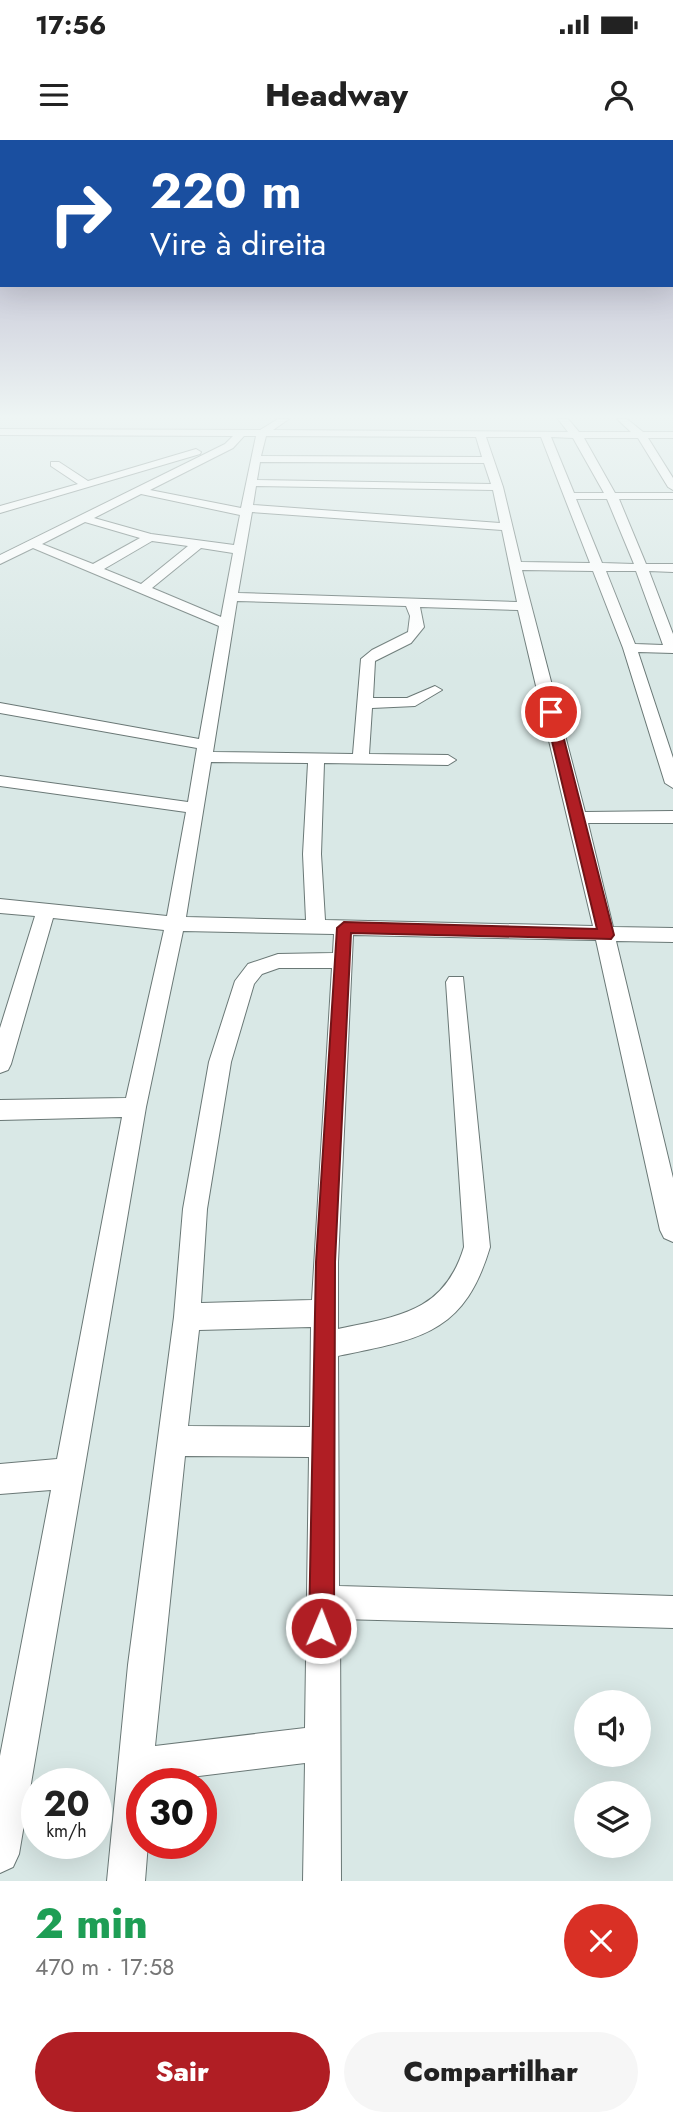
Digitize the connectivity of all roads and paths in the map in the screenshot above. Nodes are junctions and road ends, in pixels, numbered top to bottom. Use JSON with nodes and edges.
{"nodes":[{"id":1,"x":34,"y":500,"type":"edge"},
{"id":2,"x":123,"y":500,"type":"edge"},
{"id":3,"x":180,"y":500,"type":"edge"},
{"id":4,"x":248,"y":500,"type":"edge"},
{"id":5,"x":501,"y":500,"type":"edge"},
{"id":6,"x":572,"y":500,"type":"edge"},
{"id":7,"x":613,"y":500,"type":"edge"},
{"id":8,"x":0,"y":510,"type":"edge"},
{"id":9,"x":247,"y":510,"type":"junction"},
{"id":10,"x":86,"y":519,"type":"junction"},
{"id":11,"x":507,"y":527,"type":"junction"},
{"id":12,"x":150,"y":537,"type":"junction"},
{"id":13,"x":33,"y":544,"type":"junction"},
{"id":14,"x":196,"y":546,"type":"junction"},
{"id":15,"x":240,"y":550,"type":"junction"},
{"id":16,"x":0,"y":560,"type":"edge"},
{"id":17,"x":517,"y":566,"type":"junction"},
{"id":18,"x":597,"y":568,"type":"junction"},
{"id":19,"x":640,"y":568,"type":"junction"},
{"id":20,"x":673,"y":568,"type":"edge"},
{"id":21,"x":94,"y":569,"type":"junction"},
{"id":22,"x":143,"y":589,"type":"junction"},
{"id":23,"x":232,"y":597,"type":"junction"},
{"id":24,"x":411,"y":601,"type":"junction"},
{"id":25,"x":524,"y":606,"type":"junction"},
{"id":26,"x":227,"y":624,"type":"junction"},
{"id":27,"x":630,"y":648,"type":"junction"},
{"id":28,"x":673,"y":649,"type":"edge"},
{"id":29,"x":435,"y":690,"type":"dead end"},
{"id":30,"x":363,"y":703,"type":"junction"},
{"id":31,"x":0,"y":708,"type":"edge"},
{"id":32,"x":205,"y":751,"type":"junction"},
{"id":33,"x":316,"y":758,"type":"junction"},
{"id":34,"x":361,"y":759,"type":"junction"},
{"id":35,"x":448,"y":761,"type":"dead end"},
{"id":36,"x":0,"y":781,"type":"edge"},
{"id":37,"x":673,"y":783,"type":"edge"},
{"id":38,"x":195,"y":808,"type":"junction"},
{"id":39,"x":673,"y":817,"type":"edge"},
{"id":40,"x":578,"y":818,"type":"junction"},
{"id":41,"x":0,"y":906,"type":"edge"},
{"id":42,"x":46,"y":910,"type":"junction"},
{"id":43,"x":176,"y":924,"type":"junction"},
{"id":44,"x":330,"y":928,"type":"junction"},
{"id":45,"x":606,"y":935,"type":"junction"},
{"id":46,"x":673,"y":935,"type":"edge"},
{"id":47,"x":341,"y":960,"type":"junction"},
{"id":48,"x":456,"y":982,"type":"dead end"},
{"id":49,"x":0,"y":1064,"type":"edge"},
{"id":50,"x":135,"y":1107,"type":"junction"},
{"id":51,"x":0,"y":1110,"type":"edge"},
{"id":52,"x":673,"y":1230,"type":"edge"},
{"id":53,"x":325,"y":1313,"type":"junction"},
{"id":54,"x":187,"y":1317,"type":"junction"},
{"id":55,"x":326,"y":1345,"type":"junction"},
{"id":56,"x":172,"y":1441,"type":"junction"},
{"id":57,"x":324,"y":1442,"type":"junction"},
{"id":58,"x":69,"y":1473,"type":"junction"},
{"id":59,"x":0,"y":1479,"type":"edge"},
{"id":60,"x":322,"y":1602,"type":"junction"},
{"id":61,"x":673,"y":1612,"type":"edge"},
{"id":62,"x":321,"y":1744,"type":"junction"},
{"id":63,"x":137,"y":1766,"type":"junction"},
{"id":64,"x":0,"y":1854,"type":"edge"},
{"id":65,"x":126,"y":1881,"type":"edge"},
{"id":66,"x":322,"y":1881,"type":"edge"}],
"edges":[{"from":1,"to":8,"type":"street"},
{"from":2,"to":10,"type":"street"},
{"from":3,"to":9,"type":"street"},
{"from":4,"to":9,"type":"street"},
{"from":5,"to":11,"type":"street"},
{"from":6,"to":18,"type":"street"},
{"from":7,"to":19,"type":"street"},
{"from":9,"to":11,"type":"street"},
{"from":9,"to":15,"type":"street"},
{"from":10,"to":12,"type":"street"},
{"from":10,"to":13,"type":"street"},
{"from":11,"to":17,"type":"street"},
{"from":12,"to":14,"type":"street"},
{"from":12,"to":21,"type":"street"},
{"from":13,"to":16,"type":"street"},
{"from":13,"to":21,"type":"street"},
{"from":14,"to":15,"type":"street"},
{"from":14,"to":22,"type":"street"},
{"from":15,"to":23,"type":"street"},
{"from":17,"to":18,"type":"street"},
{"from":17,"to":25,"type":"street"},
{"from":18,"to":19,"type":"street"},
{"from":18,"to":27,"type":"street"},
{"from":19,"to":20,"type":"street"},
{"from":19,"to":28,"type":"street"},
{"from":21,"to":22,"type":"street"},
{"from":22,"to":26,"type":"street"},
{"from":23,"to":24,"type":"street"},
{"from":23,"to":26,"type":"street"},
{"from":24,"to":25,"type":"street"},
{"from":24,"to":30,"type":"street"},
{"from":25,"to":40,"type":"street"},
{"from":26,"to":32,"type":"street"},
{"from":27,"to":28,"type":"street"},
{"from":27,"to":37,"type":"street"},
{"from":29,"to":30,"type":"street"},
{"from":30,"to":34,"type":"street"},
{"from":31,"to":32,"type":"street"},
{"from":32,"to":33,"type":"street"},
{"from":32,"to":38,"type":"street"},
{"from":33,"to":34,"type":"street"},
{"from":33,"to":44,"type":"street"},
{"from":34,"to":35,"type":"street"},
{"from":36,"to":38,"type":"street"},
{"from":38,"to":43,"type":"street"},
{"from":39,"to":40,"type":"street"},
{"from":40,"to":45,"type":"street"},
{"from":41,"to":42,"type":"street"},
{"from":42,"to":43,"type":"street"},
{"from":42,"to":49,"type":"street"},
{"from":43,"to":44,"type":"street"},
{"from":43,"to":50,"type":"street"},
{"from":44,"to":45,"type":"street"},
{"from":44,"to":47,"type":"street"},
{"from":45,"to":46,"type":"street"},
{"from":45,"to":52,"type":"street"},
{"from":47,"to":53,"type":"street"},
{"from":47,"to":54,"type":"street"},
{"from":48,"to":55,"type":"street"},
{"from":50,"to":51,"type":"street"},
{"from":50,"to":58,"type":"street"},
{"from":53,"to":54,"type":"street"},
{"from":53,"to":55,"type":"street"},
{"from":54,"to":56,"type":"street"},
{"from":55,"to":57,"type":"street"},
{"from":56,"to":57,"type":"street"},
{"from":56,"to":63,"type":"street"},
{"from":57,"to":60,"type":"street"},
{"from":58,"to":59,"type":"street"},
{"from":58,"to":64,"type":"street"},
{"from":60,"to":61,"type":"street"},
{"from":60,"to":62,"type":"street"},
{"from":62,"to":63,"type":"street"},
{"from":62,"to":66,"type":"street"},
{"from":63,"to":65,"type":"street"}]}
